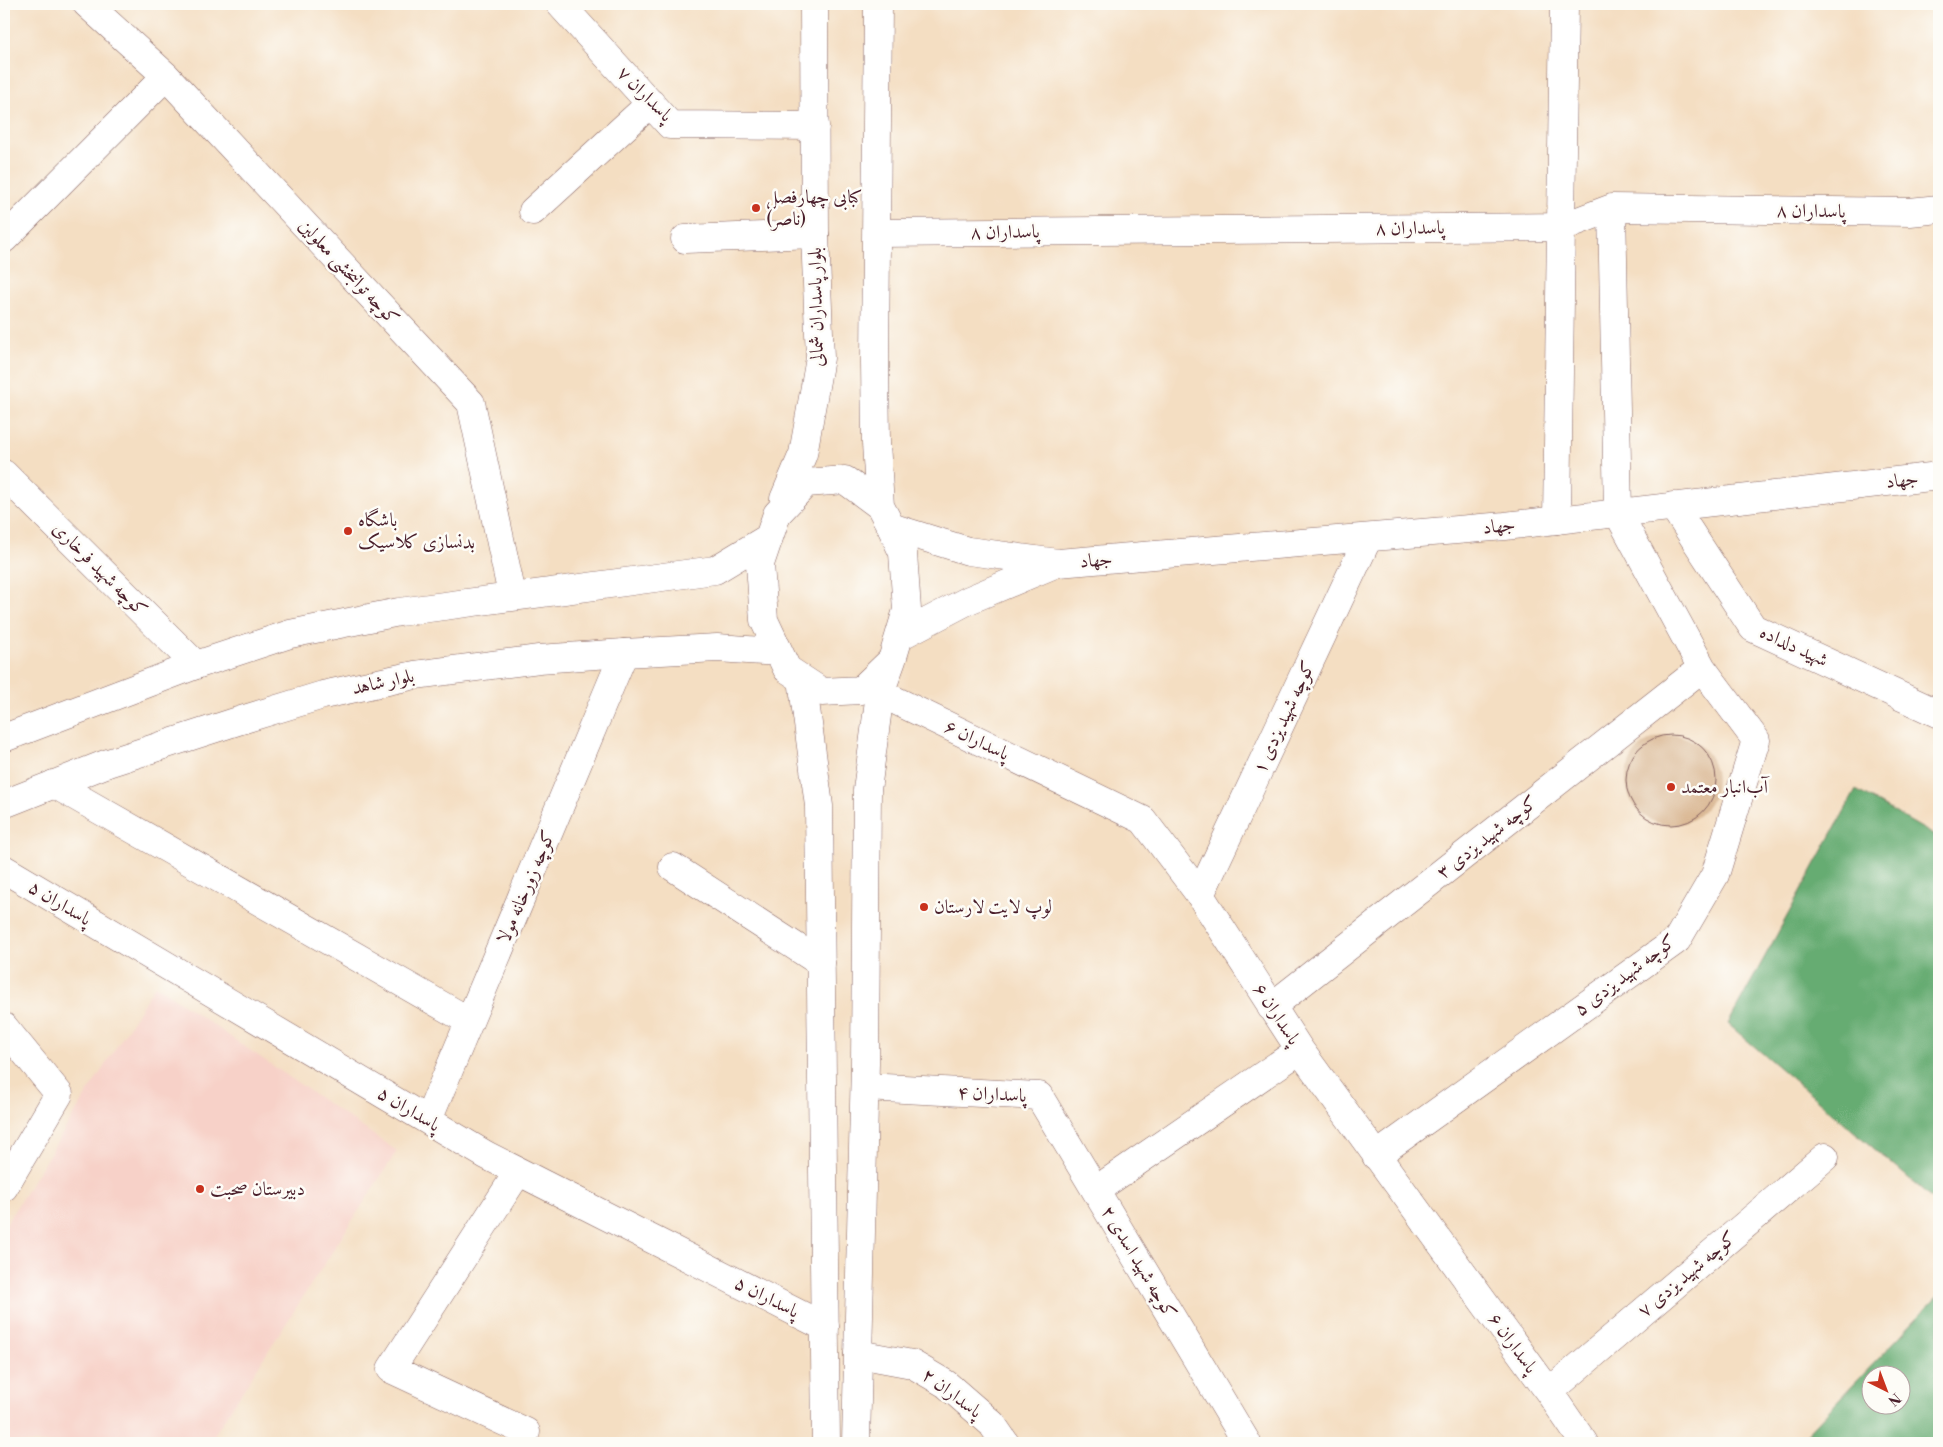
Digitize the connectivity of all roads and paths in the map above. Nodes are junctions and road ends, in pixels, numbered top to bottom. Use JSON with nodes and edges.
{"nodes":[{"id":1,"x":87,"y":4,"type":"edge"},
{"id":2,"x":814,"y":4,"type":"edge"},
{"id":3,"x":878,"y":4,"type":"edge"},
{"id":4,"x":1564,"y":4,"type":"edge"},
{"id":5,"x":562,"y":5,"type":"edge"},
{"id":6,"x":166,"y":76,"type":"junction"},
{"id":7,"x":652,"y":104,"type":"junction"},
{"id":8,"x":816,"y":126,"type":"junction"},
{"id":9,"x":1612,"y":208,"type":"junction"},
{"id":10,"x":1939,"y":209,"type":"edge"},
{"id":11,"x":533,"y":211,"type":"dead end"},
{"id":12,"x":1562,"y":227,"type":"junction"},
{"id":13,"x":877,"y":233,"type":"junction"},
{"id":14,"x":815,"y":234,"type":"junction"},
{"id":15,"x":4,"y":239,"type":"edge"},
{"id":16,"x":685,"y":239,"type":"dead end"},
{"id":17,"x":4,"y":474,"type":"edge"},
{"id":18,"x":1939,"y":476,"type":"edge"},
{"id":19,"x":1673,"y":506,"type":"junction"},
{"id":20,"x":1618,"y":513,"type":"junction"},
{"id":21,"x":885,"y":516,"type":"junction"},
{"id":22,"x":1557,"y":520,"type":"junction"},
{"id":23,"x":773,"y":526,"type":"junction"},
{"id":24,"x":1368,"y":538,"type":"junction"},
{"id":25,"x":1058,"y":563,"type":"junction"},
{"id":26,"x":512,"y":595,"type":"junction"},
{"id":27,"x":896,"y":648,"type":"junction"},
{"id":28,"x":780,"y":652,"type":"junction"},
{"id":29,"x":624,"y":653,"type":"junction"},
{"id":30,"x":196,"y":664,"type":"junction"},
{"id":31,"x":1702,"y":668,"type":"junction"},
{"id":32,"x":802,"y":679,"type":"junction"},
{"id":33,"x":880,"y":693,"type":"junction"},
{"id":34,"x":1937,"y":710,"type":"edge"},
{"id":35,"x":4,"y":738,"type":"edge"},
{"id":36,"x":54,"y":784,"type":"junction"},
{"id":37,"x":4,"y":804,"type":"edge"},
{"id":38,"x":673,"y":868,"type":"dead end"},
{"id":39,"x":4,"y":869,"type":"edge"},
{"id":40,"x":1200,"y":895,"type":"junction"},
{"id":41,"x":821,"y":963,"type":"junction"},
{"id":42,"x":1271,"y":1007,"type":"junction"},
{"id":43,"x":469,"y":1021,"type":"junction"},
{"id":44,"x":4,"y":1027,"type":"edge"},
{"id":45,"x":1300,"y":1050,"type":"junction"},
{"id":46,"x":865,"y":1087,"type":"junction"},
{"id":47,"x":428,"y":1120,"type":"junction"},
{"id":48,"x":1376,"y":1156,"type":"junction"},
{"id":49,"x":1825,"y":1157,"type":"dead end"},
{"id":50,"x":518,"y":1172,"type":"junction"},
{"id":51,"x":4,"y":1187,"type":"edge"},
{"id":52,"x":1096,"y":1190,"type":"junction"},
{"id":53,"x":825,"y":1327,"type":"junction"},
{"id":54,"x":858,"y":1354,"type":"junction"},
{"id":55,"x":1549,"y":1392,"type":"junction"},
{"id":56,"x":526,"y":1432,"type":"dead end"},
{"id":57,"x":826,"y":1443,"type":"edge"},
{"id":58,"x":856,"y":1443,"type":"edge"},
{"id":59,"x":1005,"y":1443,"type":"edge"},
{"id":60,"x":1247,"y":1443,"type":"edge"},
{"id":61,"x":1584,"y":1443,"type":"edge"}],
"edges":[{"from":1,"to":6,"type":"street","name":"کوچه توانبخشی معلولین"},
{"from":2,"to":8,"type":"street","name":"بلوار پاسداران شمالی"},
{"from":3,"to":13,"type":"street"},
{"from":4,"to":12,"type":"street"},
{"from":5,"to":7,"type":"street","name":"پاسداران ۷"},
{"from":6,"to":15,"type":"street"},
{"from":6,"to":26,"type":"street","name":"کوچه توانبخشی معلولین"},
{"from":7,"to":8,"type":"street","name":"پاسداران ۷"},
{"from":7,"to":11,"type":"street"},
{"from":8,"to":14,"type":"street","name":"بلوار پاسداران شمالی"},
{"from":9,"to":10,"type":"street","name":"پاسداران ۸"},
{"from":9,"to":12,"type":"street","name":"پاسداران ۸"},
{"from":9,"to":20,"type":"street"},
{"from":12,"to":13,"type":"street","name":"پاسداران ۸"},
{"from":12,"to":22,"type":"street"},
{"from":13,"to":21,"type":"street"},
{"from":14,"to":16,"type":"street"},
{"from":14,"to":23,"type":"street","name":"بلوار پاسداران شمالی"},
{"from":17,"to":30,"type":"street","name":"کوچه شهید فرخاری"},
{"from":18,"to":19,"type":"street","name":"جهاد"},
{"from":19,"to":20,"type":"street","name":"جهاد"},
{"from":19,"to":34,"type":"street","name":"شهید دلداده"},
{"from":20,"to":22,"type":"street","name":"جهاد"},
{"from":20,"to":31,"type":"street"},
{"from":21,"to":23,"type":"street"},
{"from":21,"to":25,"type":"street","name":"جهاد"},
{"from":21,"to":27,"type":"street"},
{"from":22,"to":24,"type":"street","name":"جهاد"},
{"from":23,"to":26,"type":"street"},
{"from":23,"to":28,"type":"street","name":"بلوار پاسداران شمالی"},
{"from":24,"to":25,"type":"street","name":"جهاد"},
{"from":24,"to":40,"type":"street","name":"کوچه شهید یزدی ۱"},
{"from":25,"to":27,"type":"street","name":"جهاد"},
{"from":26,"to":30,"type":"street"},
{"from":27,"to":32,"type":"street","name":"بلوار پاسداران شمالی"},
{"from":27,"to":33,"type":"street"},
{"from":28,"to":29,"type":"street","name":"بلوار شاهد"},
{"from":28,"to":32,"type":"street","name":"بلوار پاسداران شمالی"},
{"from":29,"to":36,"type":"street","name":"بلوار شاهد"},
{"from":29,"to":43,"type":"street","name":"کوچه زورخانه مولا"},
{"from":30,"to":35,"type":"street"},
{"from":31,"to":42,"type":"street","name":"کوچه شهید یزدی ۳"},
{"from":31,"to":48,"type":"street","name":"کوچه شهید یزدی ۵"},
{"from":32,"to":41,"type":"street"},
{"from":33,"to":40,"type":"street","name":"پاسداران ۶"},
{"from":33,"to":46,"type":"street"},
{"from":36,"to":37,"type":"street","name":"بلوار شاهد"},
{"from":36,"to":43,"type":"street"},
{"from":38,"to":41,"type":"street"},
{"from":39,"to":47,"type":"street","name":"پاسداران ۵"},
{"from":40,"to":42,"type":"street","name":"پاسداران ۶"},
{"from":41,"to":53,"type":"street"},
{"from":42,"to":45,"type":"street","name":"پاسداران ۶"},
{"from":43,"to":47,"type":"street","name":"کوچه زورخانه مولا"},
{"from":44,"to":51,"type":"street"},
{"from":45,"to":48,"type":"street","name":"پاسداران ۶"},
{"from":45,"to":52,"type":"street","name":"کوچه شهید اسدی ۲"},
{"from":46,"to":52,"type":"street","name":"پاسداران ۴"},
{"from":46,"to":54,"type":"street"},
{"from":47,"to":50,"type":"street","name":"پاسداران ۵"},
{"from":48,"to":55,"type":"street","name":"پاسداران ۶"},
{"from":49,"to":55,"type":"street","name":"کوچه شهید یزدی ۷"},
{"from":50,"to":53,"type":"street","name":"پاسداران ۵"},
{"from":50,"to":56,"type":"street"},
{"from":52,"to":60,"type":"street","name":"کوچه شهید اسدی ۲"},
{"from":53,"to":57,"type":"street"},
{"from":54,"to":58,"type":"street"},
{"from":54,"to":59,"type":"street","name":"پاسداران ۲"},
{"from":55,"to":61,"type":"street","name":"پاسداران ۶"}]}
